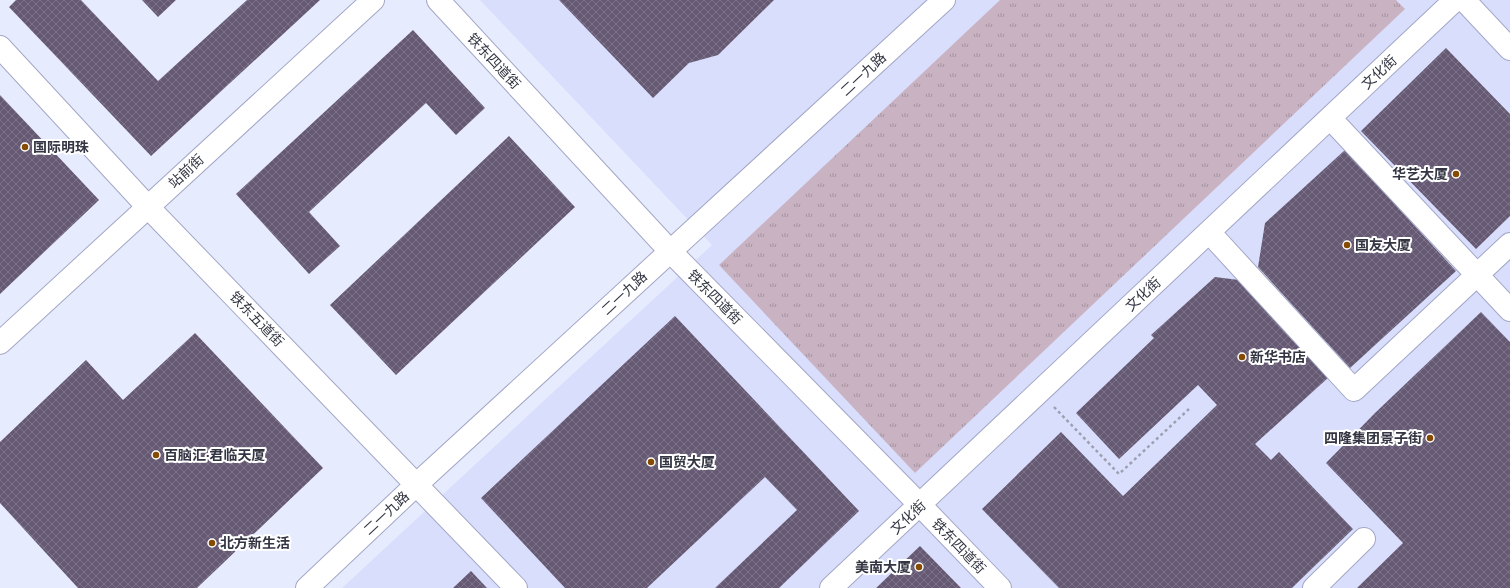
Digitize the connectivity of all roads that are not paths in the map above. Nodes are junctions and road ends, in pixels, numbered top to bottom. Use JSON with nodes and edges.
{"nodes":[{"id":1,"x":373,"y":0,"type":"edge"},
{"id":2,"x":438,"y":0,"type":"edge"},
{"id":3,"x":944,"y":0,"type":"edge"},
{"id":4,"x":1455,"y":0,"type":"edge"},
{"id":5,"x":1464,"y":0,"type":"edge"},
{"id":6,"x":0,"y":47,"type":"edge"},
{"id":7,"x":1510,"y":49,"type":"edge"},
{"id":8,"x":1330,"y":118,"type":"junction"},
{"id":9,"x":148,"y":207,"type":"junction"},
{"id":10,"x":1209,"y":232,"type":"junction"},
{"id":11,"x":1510,"y":244,"type":"edge"},
{"id":12,"x":670,"y":251,"type":"junction"},
{"id":13,"x":1477,"y":274,"type":"junction"},
{"id":14,"x":1510,"y":310,"type":"edge"},
{"id":15,"x":0,"y":343,"type":"edge"},
{"id":16,"x":417,"y":484,"type":"junction"},
{"id":17,"x":920,"y":505,"type":"junction"},
{"id":18,"x":1364,"y":539,"type":"dead end"},
{"id":19,"x":306,"y":588,"type":"edge"},
{"id":20,"x":516,"y":588,"type":"edge"},
{"id":21,"x":831,"y":588,"type":"edge"},
{"id":22,"x":1000,"y":588,"type":"edge"},
{"id":23,"x":1314,"y":588,"type":"edge"}],
"edges":[{"from":1,"to":9,"type":"street","name":"站前街"},
{"from":2,"to":12,"type":"street","name":"铁东四道街"},
{"from":3,"to":12,"type":"street","name":"二一九路"},
{"from":4,"to":8,"type":"street","name":"文化街"},
{"from":5,"to":7,"type":"street"},
{"from":6,"to":9,"type":"street","name":"铁东五道街"},
{"from":8,"to":10,"type":"street","name":"文化街"},
{"from":8,"to":13,"type":"street"},
{"from":9,"to":15,"type":"street","name":"站前街"},
{"from":9,"to":16,"type":"street","name":"铁东五道街"},
{"from":10,"to":13,"type":"street"},
{"from":10,"to":17,"type":"street","name":"文化街"},
{"from":11,"to":13,"type":"street"},
{"from":12,"to":16,"type":"street","name":"二一九路"},
{"from":12,"to":17,"type":"street","name":"铁东四道街"},
{"from":13,"to":14,"type":"street"},
{"from":16,"to":19,"type":"street","name":"二一九路"},
{"from":16,"to":20,"type":"street","name":"铁东五道街"},
{"from":17,"to":21,"type":"street","name":"文化街"},
{"from":17,"to":22,"type":"street","name":"铁东四道街"},
{"from":18,"to":23,"type":"street"}]}
